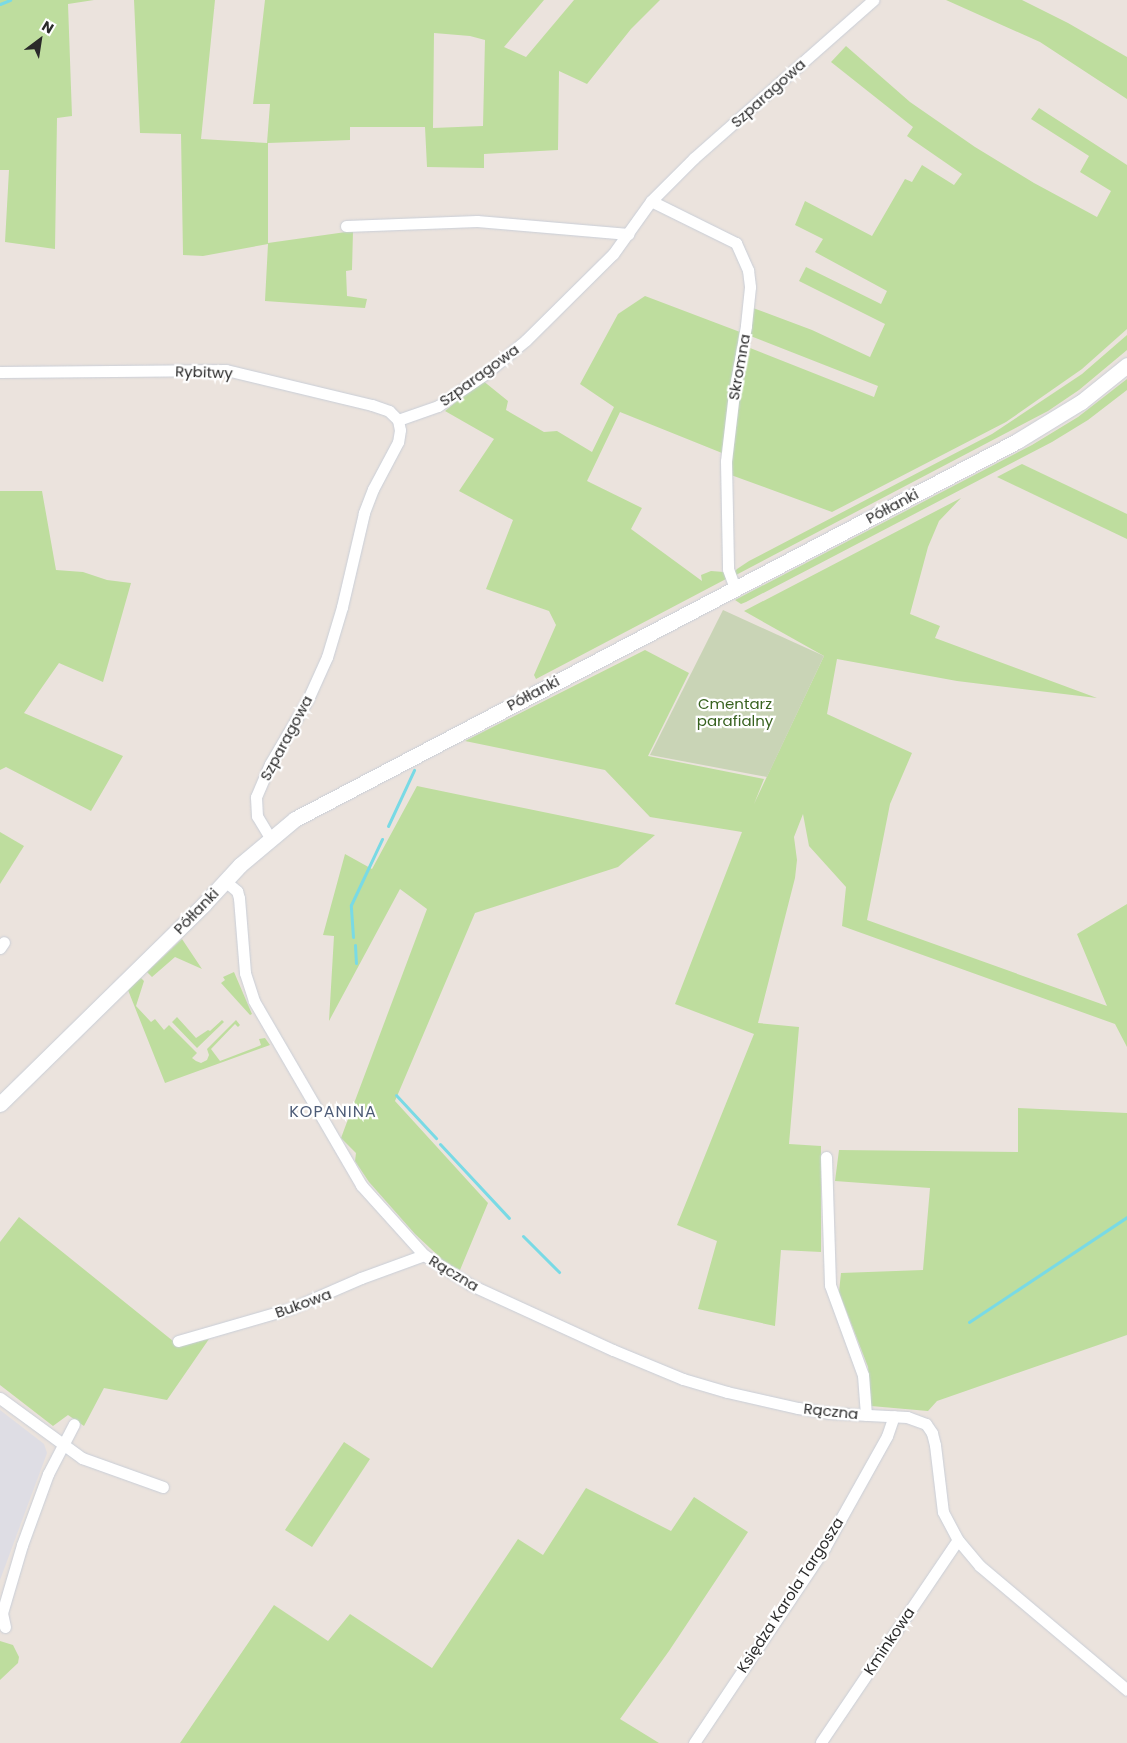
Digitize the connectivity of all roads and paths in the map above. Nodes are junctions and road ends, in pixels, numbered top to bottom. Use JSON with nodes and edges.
{"nodes":[{"id":1,"x":873,"y":0,"type":"edge"},
{"id":2,"x":651,"y":201,"type":"junction"},
{"id":3,"x":346,"y":226,"type":"dead end"},
{"id":4,"x":628,"y":234,"type":"junction"},
{"id":5,"x":1127,"y":365,"type":"edge"},
{"id":6,"x":0,"y":372,"type":"edge"},
{"id":7,"x":398,"y":420,"type":"junction"},
{"id":8,"x":735,"y":588,"type":"junction"},
{"id":9,"x":270,"y":838,"type":"junction"},
{"id":10,"x":225,"y":881,"type":"junction"},
{"id":11,"x":0,"y":1104,"type":"edge"},
{"id":12,"x":826,"y":1157,"type":"dead end"},
{"id":13,"x":424,"y":1255,"type":"junction"},
{"id":14,"x":178,"y":1341,"type":"dead end"},
{"id":15,"x":0,"y":1398,"type":"edge"},
{"id":16,"x":866,"y":1415,"type":"junction"},
{"id":17,"x":894,"y":1416,"type":"junction"},
{"id":18,"x":74,"y":1424,"type":"dead end"},
{"id":19,"x":63,"y":1445,"type":"junction"},
{"id":20,"x":163,"y":1487,"type":"dead end"},
{"id":21,"x":958,"y":1540,"type":"junction"},
{"id":22,"x":5,"y":1627,"type":"dead end"},
{"id":23,"x":1127,"y":1690,"type":"edge"},
{"id":24,"x":821,"y":1742,"type":"edge"},
{"id":25,"x":694,"y":1743,"type":"edge"}],
"edges":[{"from":1,"to":2,"type":"street","name":"Szparagowa"},
{"from":2,"to":4,"type":"street","name":"Szparagowa"},
{"from":2,"to":8,"type":"street","name":"Skromna"},
{"from":3,"to":4,"type":"street"},
{"from":4,"to":7,"type":"street","name":"Szparagowa"},
{"from":5,"to":8,"type":"street","name":"Półłanki"},
{"from":6,"to":7,"type":"street","name":"Rybitwy"},
{"from":7,"to":9,"type":"street","name":"Szparagowa"},
{"from":8,"to":9,"type":"street","name":"Półłanki"},
{"from":9,"to":10,"type":"street","name":"Półłanki"},
{"from":10,"to":11,"type":"street","name":"Półłanki"},
{"from":10,"to":13,"type":"street","name":"Rączna"},
{"from":12,"to":16,"type":"street","name":"Rączna"},
{"from":13,"to":14,"type":"street","name":"Bukowa"},
{"from":13,"to":16,"type":"street","name":"Rączna"},
{"from":15,"to":19,"type":"street"},
{"from":16,"to":17,"type":"street","name":"Rączna"},
{"from":17,"to":21,"type":"street","name":"Rączna"},
{"from":17,"to":25,"type":"street","name":"Księdza Karola Targosza"},
{"from":18,"to":19,"type":"street"},
{"from":19,"to":20,"type":"street"},
{"from":19,"to":22,"type":"street"},
{"from":21,"to":23,"type":"street","name":"Rączna"},
{"from":21,"to":24,"type":"street","name":"Kminkowa"}]}
